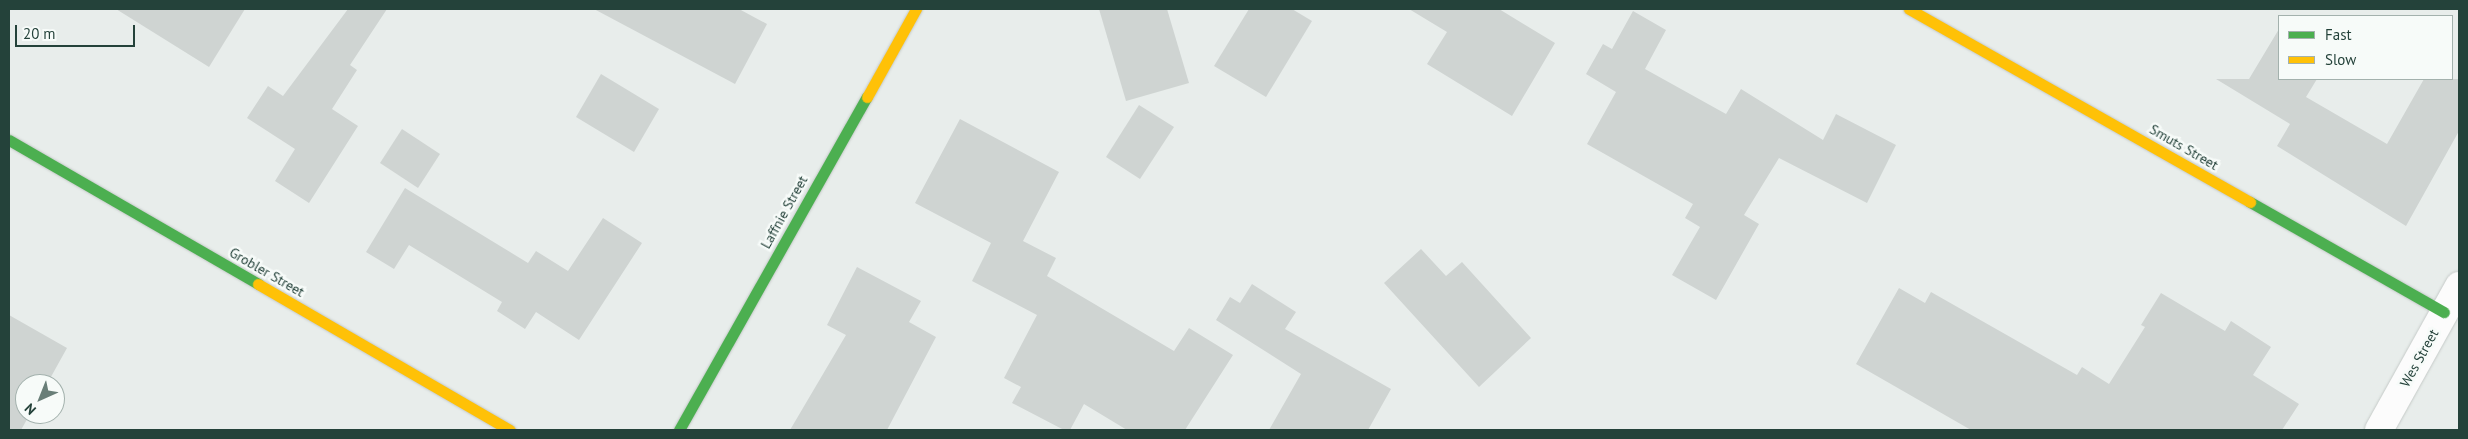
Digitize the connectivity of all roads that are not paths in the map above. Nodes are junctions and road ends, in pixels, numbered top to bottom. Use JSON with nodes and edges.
{"nodes":[{"id":1,"x":916,"y":9,"type":"edge"},
{"id":2,"x":1909,"y":9,"type":"edge"},
{"id":3,"x":9,"y":140,"type":"edge"},
{"id":4,"x":2459,"y":286,"type":"edge"},
{"id":5,"x":2444,"y":312,"type":"junction"},
{"id":6,"x":510,"y":430,"type":"edge"},
{"id":7,"x":679,"y":430,"type":"edge"},
{"id":8,"x":2379,"y":430,"type":"edge"}],
"edges":[{"from":1,"to":7,"type":"street","name":"Laffnie Street"},
{"from":2,"to":5,"type":"street","name":"Smuts Street"},
{"from":3,"to":6,"type":"street","name":"Grobler Street"},
{"from":4,"to":5,"type":"street","name":"Wes Street"},
{"from":5,"to":8,"type":"street","name":"Wes Street"}]}
